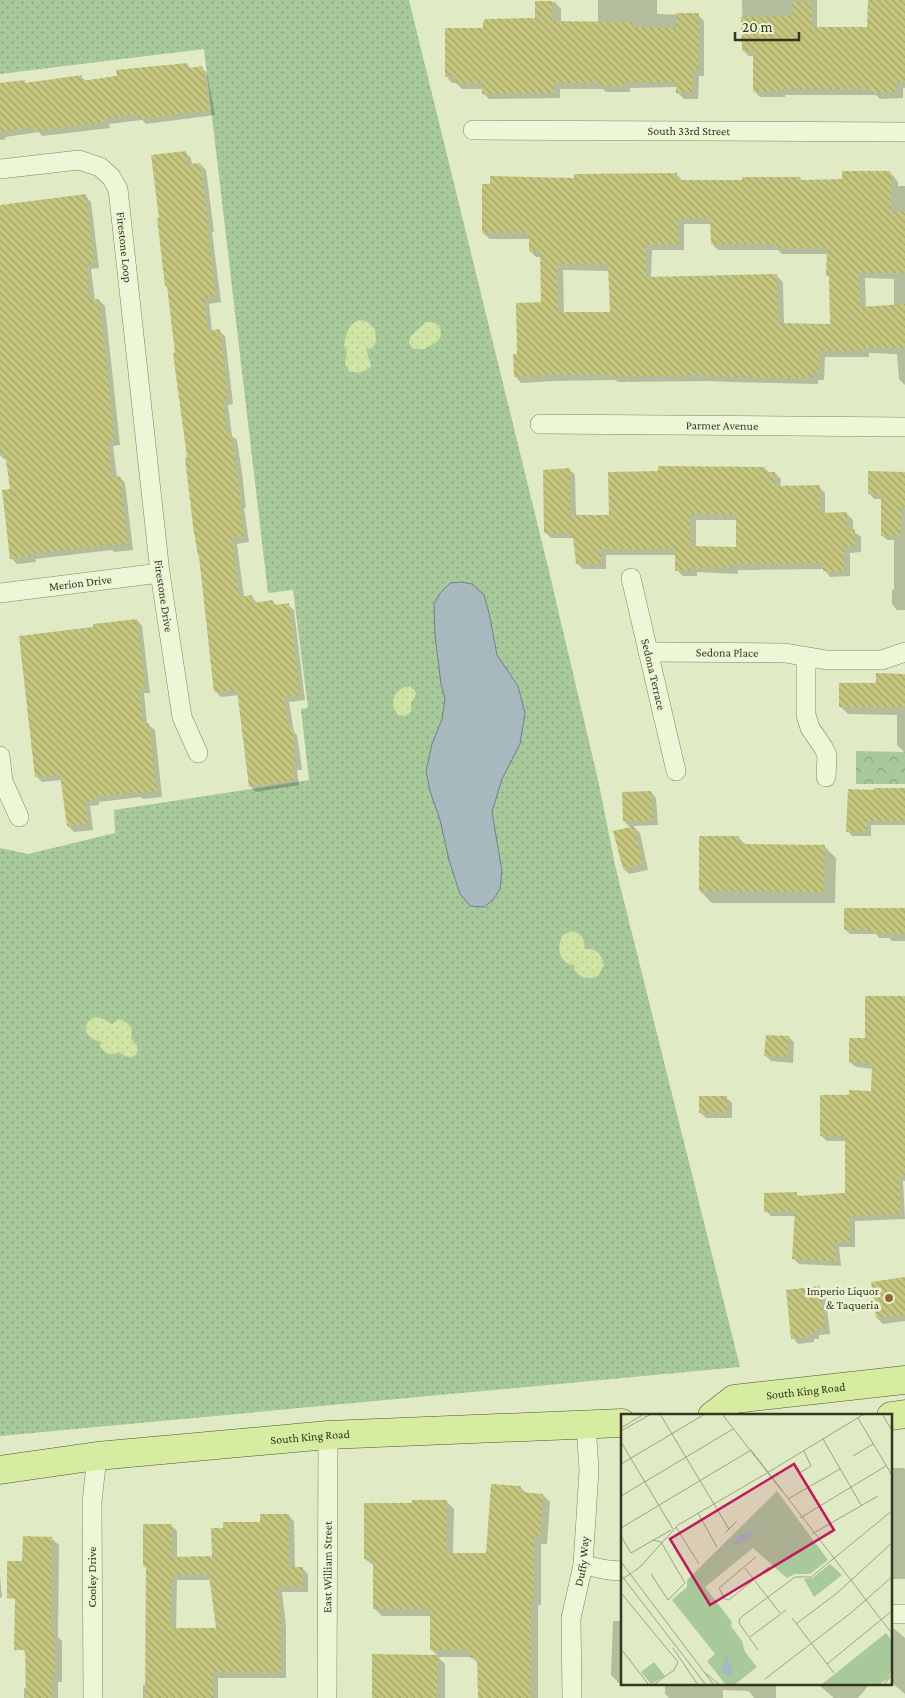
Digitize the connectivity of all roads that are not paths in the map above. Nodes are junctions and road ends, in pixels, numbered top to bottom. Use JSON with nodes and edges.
{"nodes":[{"id":1,"x":473,"y":130,"type":"dead end"},
{"id":2,"x":905,"y":132,"type":"edge"},
{"id":3,"x":0,"y":169,"type":"edge"},
{"id":4,"x":540,"y":424,"type":"dead end"},
{"id":5,"x":905,"y":427,"type":"edge"},
{"id":6,"x":145,"y":435,"type":"joint"},
{"id":7,"x":160,"y":573,"type":"junction"},
{"id":8,"x":631,"y":578,"type":"dead end"},
{"id":9,"x":0,"y":593,"type":"edge"},
{"id":10,"x":648,"y":652,"type":"junction"},
{"id":11,"x":905,"y":652,"type":"edge"},
{"id":12,"x":806,"y":657,"type":"junction"},
{"id":13,"x":198,"y":752,"type":"dead end"},
{"id":14,"x":0,"y":756,"type":"edge"},
{"id":15,"x":676,"y":771,"type":"dead end"},
{"id":16,"x":826,"y":776,"type":"dead end"},
{"id":17,"x":19,"y":817,"type":"dead end"},
{"id":18,"x":905,"y":1380,"type":"edge"},
{"id":19,"x":715,"y":1414,"type":"edge"},
{"id":20,"x":905,"y":1414,"type":"edge"},
{"id":21,"x":892,"y":1416,"type":"edge"},
{"id":22,"x":621,"y":1423,"type":"edge"},
{"id":23,"x":586,"y":1425,"type":"junction"},
{"id":24,"x":328,"y":1434,"type":"junction"},
{"id":25,"x":97,"y":1456,"type":"junction"},
{"id":26,"x":0,"y":1470,"type":"edge"},
{"id":27,"x":583,"y":1565,"type":"junction"},
{"id":28,"x":621,"y":1571,"type":"edge"},
{"id":29,"x":892,"y":1614,"type":"edge"},
{"id":30,"x":905,"y":1614,"type":"edge"},
{"id":31,"x":93,"y":1698,"type":"edge"},
{"id":32,"x":327,"y":1698,"type":"edge"},
{"id":33,"x":572,"y":1698,"type":"edge"}],
"edges":[{"from":1,"to":2,"type":"street","name":"South 33rd Street"},
{"from":3,"to":6,"type":"street","name":"Firestone Loop"},
{"from":4,"to":5,"type":"street","name":"Parmer Avenue"},
{"from":6,"to":7,"type":"street","name":"Firestone Drive"},
{"from":7,"to":9,"type":"street","name":"Merion Drive"},
{"from":7,"to":13,"type":"street","name":"Firestone Drive"},
{"from":8,"to":10,"type":"street","name":"Sedona Terrace"},
{"from":10,"to":12,"type":"street","name":"Sedona Place"},
{"from":10,"to":15,"type":"street","name":"Sedona Terrace"},
{"from":11,"to":12,"type":"street","name":"Sedona Place"},
{"from":12,"to":16,"type":"street"},
{"from":14,"to":17,"type":"street"},
{"from":18,"to":19,"type":"main road","name":"South King Road"},
{"from":20,"to":21,"type":"main road"},
{"from":22,"to":23,"type":"main road","name":"South King Road"},
{"from":23,"to":24,"type":"main road","name":"South King Road"},
{"from":23,"to":27,"type":"street","name":"Duffy Way"},
{"from":24,"to":25,"type":"main road","name":"South King Road"},
{"from":24,"to":32,"type":"street","name":"East William Street"},
{"from":25,"to":26,"type":"main road","name":"South King Road"},
{"from":25,"to":31,"type":"street","name":"Cooley Drive"},
{"from":27,"to":28,"type":"street"},
{"from":27,"to":33,"type":"street","name":"Duffy Way"},
{"from":29,"to":30,"type":"street"}]}
